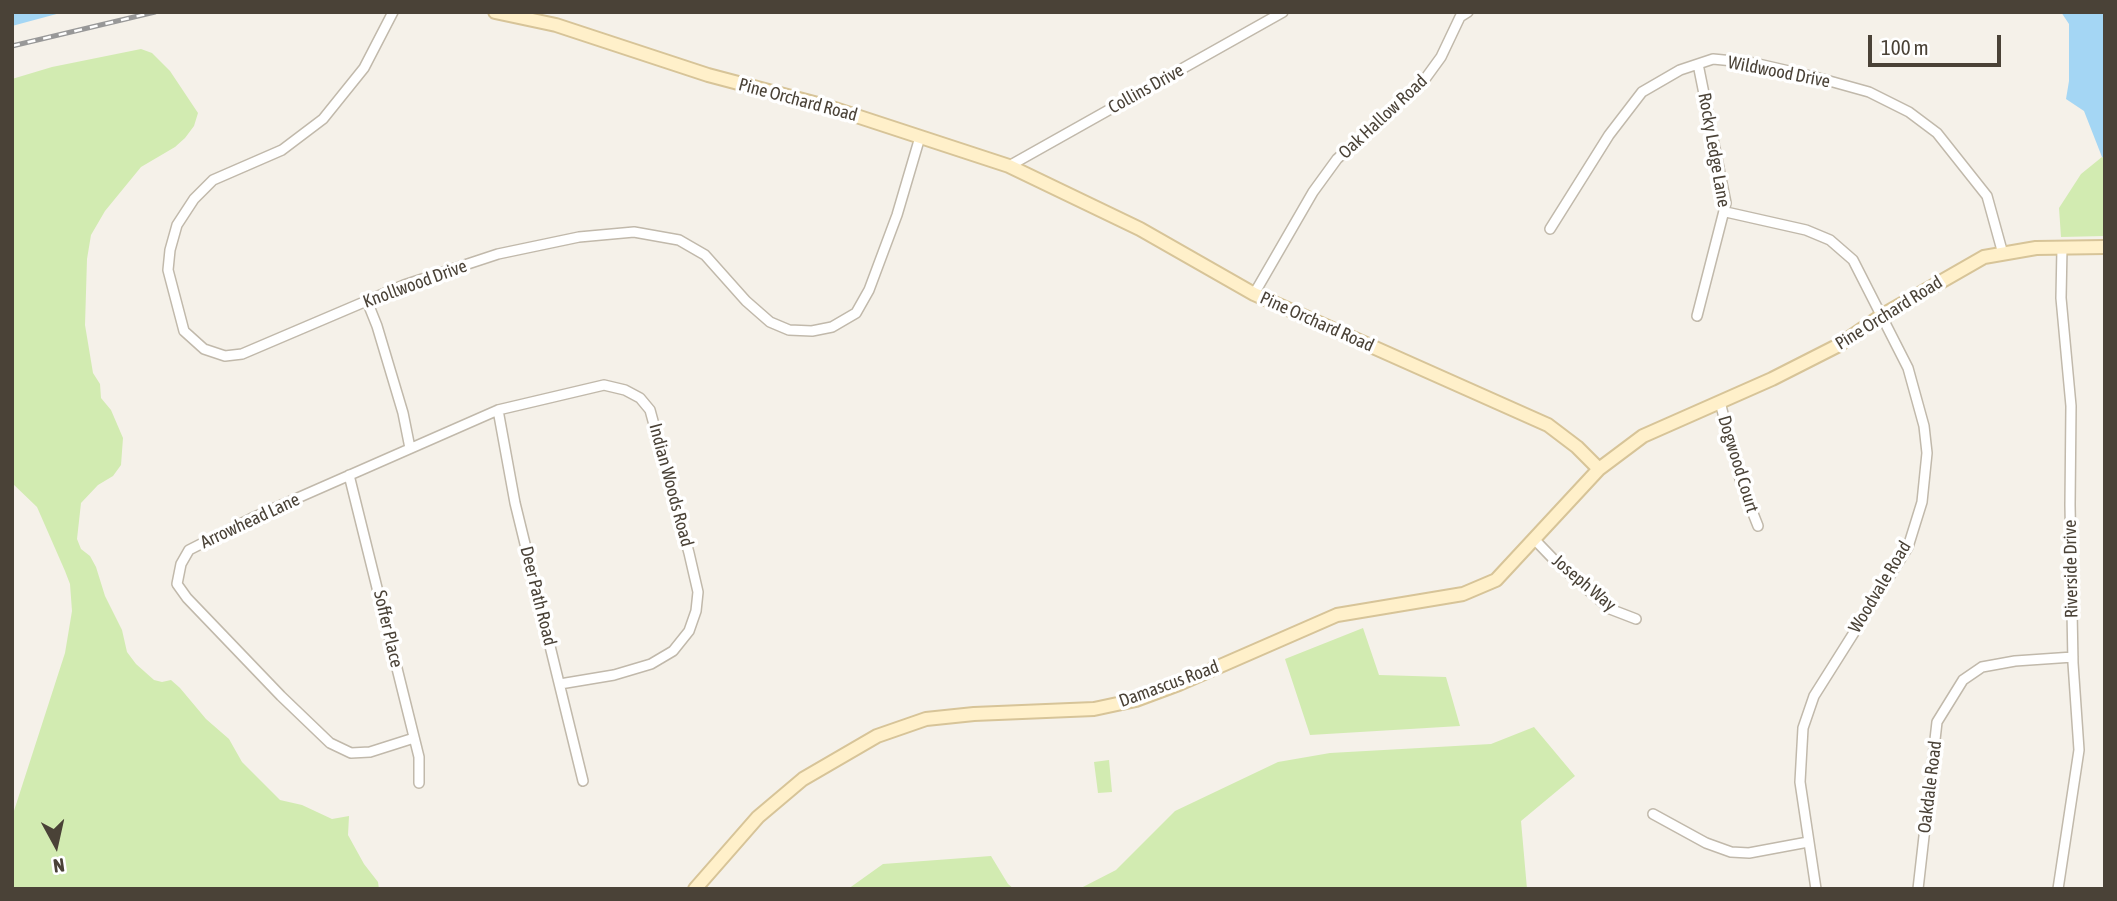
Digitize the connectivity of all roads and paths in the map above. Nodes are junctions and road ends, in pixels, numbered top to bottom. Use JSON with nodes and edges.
{"nodes":[{"id":1,"x":393,"y":12,"type":"edge"},
{"id":2,"x":495,"y":12,"type":"edge"},
{"id":3,"x":1283,"y":12,"type":"edge"},
{"id":4,"x":1468,"y":12,"type":"edge"},
{"id":5,"x":1698,"y":64,"type":"junction"},
{"id":6,"x":920,"y":137,"type":"junction"},
{"id":7,"x":1009,"y":166,"type":"junction"},
{"id":8,"x":1726,"y":212,"type":"junction"},
{"id":9,"x":1550,"y":229,"type":"dead end"},
{"id":10,"x":2105,"y":247,"type":"edge"},
{"id":11,"x":2062,"y":248,"type":"junction"},
{"id":12,"x":2003,"y":254,"type":"junction"},
{"id":13,"x":1254,"y":294,"type":"junction"},
{"id":14,"x":367,"y":301,"type":"junction"},
{"id":15,"x":1696,"y":316,"type":"dead end"},
{"id":16,"x":1881,"y":316,"type":"junction"},
{"id":17,"x":1720,"y":402,"type":"junction"},
{"id":18,"x":498,"y":410,"type":"junction"},
{"id":19,"x":410,"y":448,"type":"junction"},
{"id":20,"x":1599,"y":469,"type":"junction"},
{"id":21,"x":349,"y":475,"type":"junction"},
{"id":22,"x":1758,"y":526,"type":"dead end"},
{"id":23,"x":1535,"y":540,"type":"junction"},
{"id":24,"x":1636,"y":619,"type":"dead end"},
{"id":25,"x":2073,"y":657,"type":"junction"},
{"id":26,"x":560,"y":684,"type":"junction"},
{"id":27,"x":414,"y":738,"type":"junction"},
{"id":28,"x":583,"y":781,"type":"dead end"},
{"id":29,"x":419,"y":783,"type":"dead end"},
{"id":30,"x":1653,"y":814,"type":"dead end"},
{"id":31,"x":1808,"y":842,"type":"junction"},
{"id":32,"x":695,"y":889,"type":"edge"},
{"id":33,"x":1816,"y":889,"type":"edge"},
{"id":34,"x":1918,"y":889,"type":"edge"},
{"id":35,"x":2058,"y":889,"type":"edge"}],
"edges":[{"from":1,"to":14,"type":"street","name":"Knollwood Drive"},
{"from":2,"to":6,"type":"street","name":"Pine Orchard Road"},
{"from":3,"to":7,"type":"street","name":"Collins Drive"},
{"from":4,"to":13,"type":"street","name":"Oak Hallow Road"},
{"from":5,"to":8,"type":"street","name":"Rocky Ledge Lane"},
{"from":5,"to":9,"type":"street","name":"Wildwood Drive"},
{"from":5,"to":12,"type":"street","name":"Wildwood Drive"},
{"from":6,"to":7,"type":"street","name":"Pine Orchard Road"},
{"from":6,"to":14,"type":"street","name":"Knollwood Drive"},
{"from":7,"to":13,"type":"street","name":"Pine Orchard Road"},
{"from":8,"to":15,"type":"street","name":"Rocky Ledge Lane"},
{"from":8,"to":16,"type":"street","name":"Woodvale Road"},
{"from":10,"to":11,"type":"street","name":"Pine Orchard Road"},
{"from":11,"to":12,"type":"street","name":"Pine Orchard Road"},
{"from":11,"to":25,"type":"street","name":"Riverside Drive"},
{"from":12,"to":16,"type":"street","name":"Pine Orchard Road"},
{"from":13,"to":20,"type":"street","name":"Pine Orchard Road"},
{"from":14,"to":19,"type":"street"},
{"from":16,"to":17,"type":"street","name":"Pine Orchard Road"},
{"from":16,"to":31,"type":"street","name":"Woodvale Road"},
{"from":17,"to":20,"type":"street","name":"Pine Orchard Road"},
{"from":17,"to":22,"type":"street","name":"Dogwood Court"},
{"from":18,"to":19,"type":"street","name":"Indian Woods Road"},
{"from":18,"to":26,"type":"street","name":"Deer Path Road"},
{"from":18,"to":26,"type":"street","name":"Indian Woods Road"},
{"from":19,"to":21,"type":"street","name":"Arrowhead Lane"},
{"from":20,"to":23,"type":"street","name":"Damascus Road"},
{"from":21,"to":27,"type":"street","name":"Soffer Place"},
{"from":21,"to":27,"type":"street","name":"Arrowhead Lane"},
{"from":23,"to":24,"type":"street","name":"Joseph Way"},
{"from":23,"to":32,"type":"street","name":"Damascus Road"},
{"from":25,"to":34,"type":"street","name":"Oakdale Road"},
{"from":25,"to":35,"type":"street","name":"Riverside Drive"},
{"from":26,"to":28,"type":"street","name":"Deer Path Road"},
{"from":27,"to":29,"type":"street","name":"Soffer Place"},
{"from":30,"to":31,"type":"street"},
{"from":31,"to":33,"type":"street","name":"Woodvale Road"}]}
